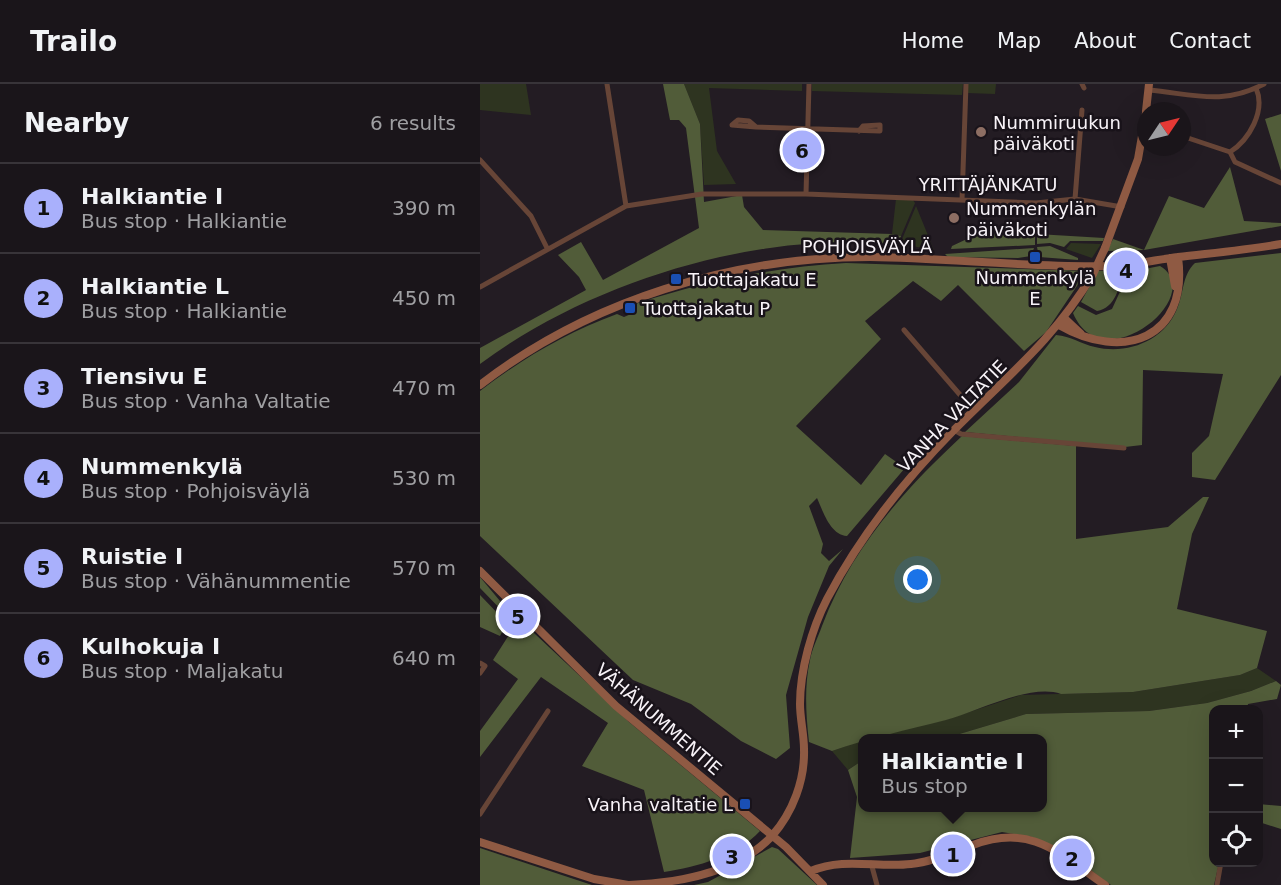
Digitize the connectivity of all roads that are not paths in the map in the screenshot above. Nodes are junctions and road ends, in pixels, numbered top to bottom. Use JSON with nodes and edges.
{"nodes":[{"id":1,"x":607,"y":84,"type":"edge"},
{"id":2,"x":809,"y":84,"type":"edge"},
{"id":3,"x":966,"y":84,"type":"edge"},
{"id":4,"x":1264,"y":84,"type":"edge"},
{"id":5,"x":1149,"y":87,"type":"edge"},
{"id":6,"x":1257,"y":88,"type":"junction"},
{"id":7,"x":1147,"y":102,"type":"edge"},
{"id":8,"x":1082,"y":110,"type":"dead end"},
{"id":9,"x":756,"y":127,"type":"dead end"},
{"id":10,"x":808,"y":128,"type":"junction"},
{"id":11,"x":859,"y":131,"type":"dead end"},
{"id":12,"x":1191,"y":139,"type":"edge"},
{"id":13,"x":1230,"y":152,"type":"junction"},
{"id":14,"x":1139,"y":156,"type":"edge"},
{"id":15,"x":480,"y":160,"type":"edge"},
{"id":16,"x":1281,"y":183,"type":"edge"},
{"id":17,"x":806,"y":194,"type":"junction"},
{"id":18,"x":1075,"y":199,"type":"junction"},
{"id":19,"x":962,"y":200,"type":"junction"},
{"id":20,"x":626,"y":206,"type":"junction"},
{"id":21,"x":1122,"y":207,"type":"junction"},
{"id":22,"x":1281,"y":244,"type":"edge"},
{"id":23,"x":547,"y":248,"type":"junction"},
{"id":24,"x":1174,"y":257,"type":"junction"},
{"id":25,"x":480,"y":287,"type":"edge"},
{"id":26,"x":1061,"y":322,"type":"junction"},
{"id":27,"x":904,"y":330,"type":"dead end"},
{"id":28,"x":480,"y":385,"type":"edge"},
{"id":29,"x":974,"y":411,"type":"junction"},
{"id":30,"x":954,"y":430,"type":"junction"},
{"id":31,"x":1124,"y":448,"type":"dead end"},
{"id":32,"x":480,"y":571,"type":"edge"},
{"id":33,"x":483,"y":664,"type":"edge"},
{"id":34,"x":480,"y":673,"type":"edge"},
{"id":35,"x":548,"y":711,"type":"dead end"},
{"id":36,"x":480,"y":814,"type":"edge"},
{"id":37,"x":772,"y":835,"type":"junction"},
{"id":38,"x":480,"y":842,"type":"edge"},
{"id":39,"x":871,"y":863,"type":"junction"},
{"id":40,"x":1220,"y":867,"type":"edge"},
{"id":41,"x":811,"y":871,"type":"junction"},
{"id":42,"x":629,"y":885,"type":"edge"},
{"id":43,"x":823,"y":885,"type":"edge"},
{"id":44,"x":877,"y":885,"type":"edge"},
{"id":45,"x":1105,"y":885,"type":"edge"},
{"id":46,"x":1217,"y":885,"type":"edge"}],
"edges":[{"from":1,"to":20,"type":"street"},
{"from":2,"to":10,"type":"street"},
{"from":3,"to":19,"type":"street"},
{"from":4,"to":6,"type":"street"},
{"from":5,"to":6,"type":"street"},
{"from":5,"to":7,"type":"street","name":"VANHA VALTATIE"},
{"from":6,"to":13,"type":"street"},
{"from":8,"to":18,"type":"street"},
{"from":9,"to":10,"type":"street"},
{"from":10,"to":11,"type":"street"},
{"from":10,"to":17,"type":"street"},
{"from":12,"to":13,"type":"street"},
{"from":13,"to":16,"type":"street"},
{"from":14,"to":21,"type":"street","name":"VANHA VALTATIE"},
{"from":15,"to":23,"type":"street"},
{"from":17,"to":19,"type":"street","name":"YRITTÄJÄNKATU"},
{"from":17,"to":20,"type":"street","name":"YRITTÄJÄNKATU"},
{"from":18,"to":19,"type":"street","name":"YRITTÄJÄNKATU"},
{"from":18,"to":21,"type":"street","name":"YRITTÄJÄNKATU"},
{"from":20,"to":23,"type":"street","name":"YRITTÄJÄNKATU"},
{"from":21,"to":26,"type":"street","name":"VANHA VALTATIE","bridge":true},
{"from":22,"to":24,"type":"street","name":"POHJOISVÄYLÄ"},
{"from":23,"to":25,"type":"street","name":"YRITTÄJÄNKATU"},
{"from":24,"to":26,"type":"street"},
{"from":24,"to":28,"type":"street","name":"POHJOISVÄYLÄ"},
{"from":26,"to":29,"type":"street","name":"VANHA VALTATIE"},
{"from":27,"to":29,"type":"street"},
{"from":29,"to":30,"type":"street","name":"VANHA VALTATIE"},
{"from":30,"to":31,"type":"street"},
{"from":30,"to":37,"type":"street","name":"VANHA VALTATIE"},
{"from":32,"to":37,"type":"street","name":"VÄHÄNUMMENTIE"},
{"from":33,"to":34,"type":"street"},
{"from":35,"to":36,"type":"street"},
{"from":37,"to":41,"type":"street","name":"VÄHÄNUMMENTIE"},
{"from":37,"to":42,"type":"street","name":"VANHA VALTATIE"},
{"from":38,"to":42,"type":"street","name":"VANHA VALTATIE"},
{"from":39,"to":41,"type":"street"},
{"from":39,"to":44,"type":"street"},
{"from":39,"to":45,"type":"street"},
{"from":40,"to":46,"type":"street"},
{"from":41,"to":43,"type":"street","name":"VÄHÄNUMMENTIE"}]}
